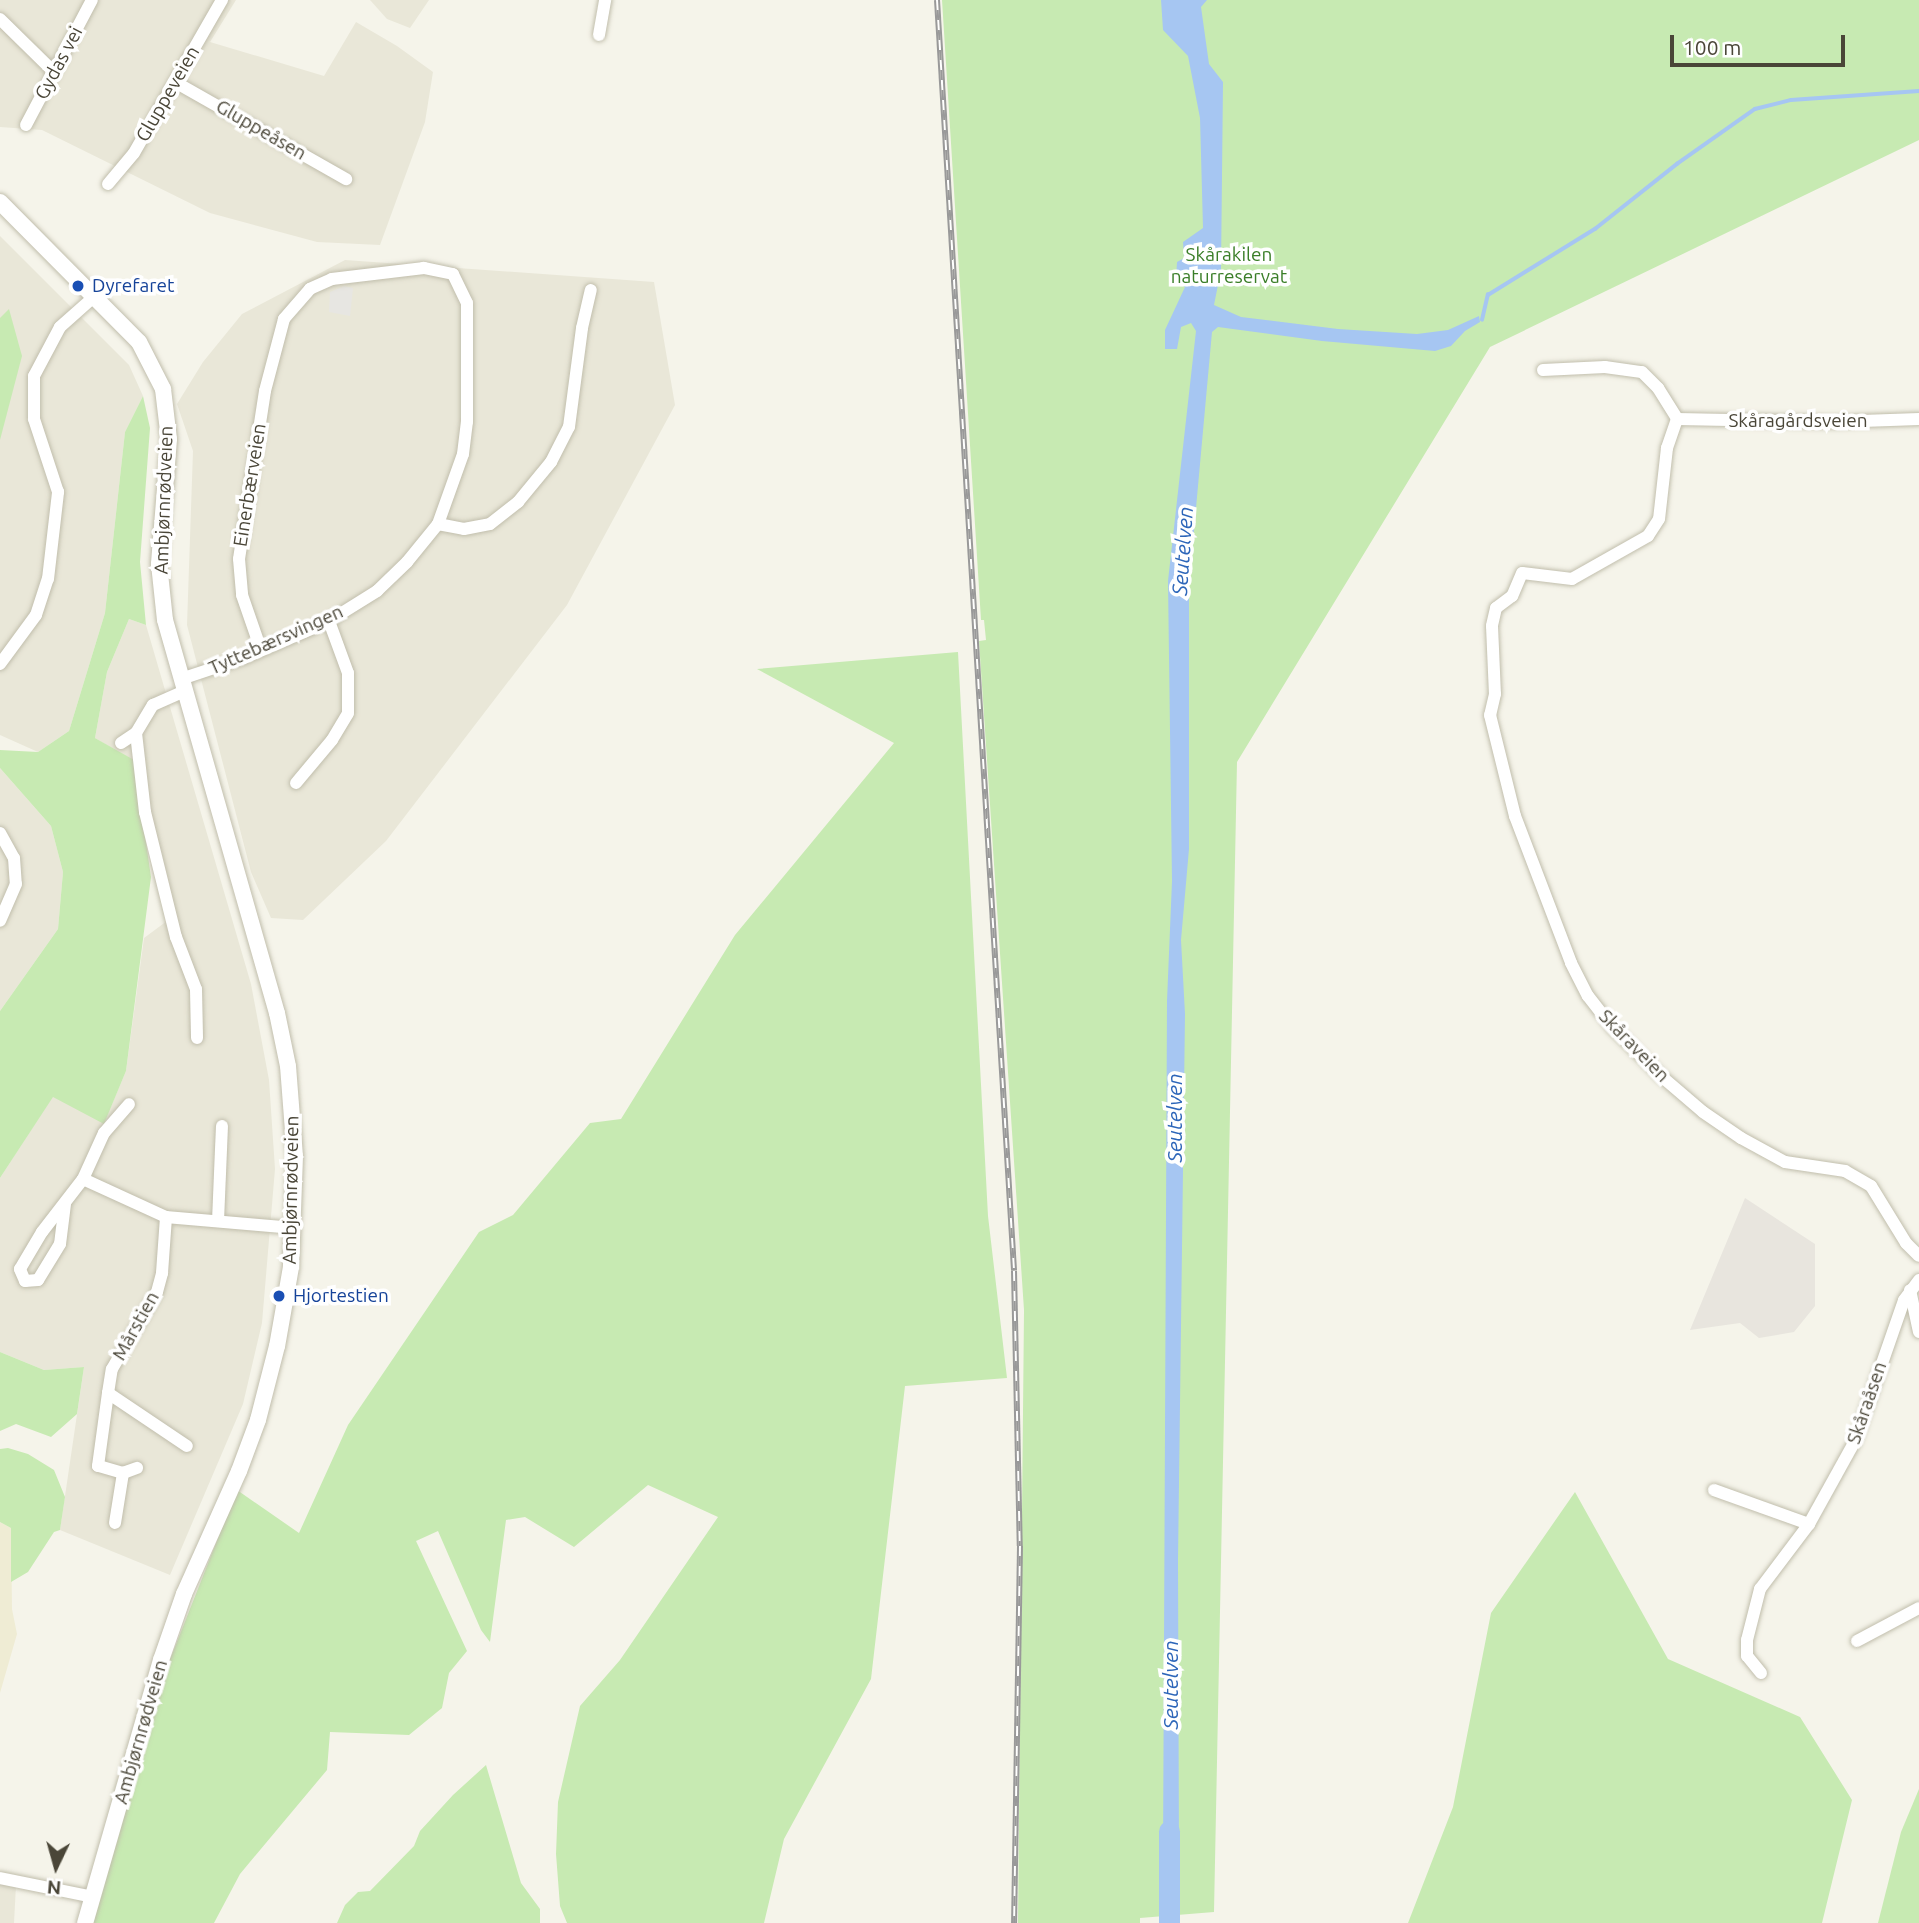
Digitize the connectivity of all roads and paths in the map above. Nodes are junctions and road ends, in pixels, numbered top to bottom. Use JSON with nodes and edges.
{"nodes":[{"id":1,"x":92,"y":0,"type":"edge"},
{"id":2,"x":222,"y":0,"type":"edge"},
{"id":3,"x":605,"y":0,"type":"edge"},
{"id":4,"x":0,"y":19,"type":"edge"},
{"id":5,"x":598,"y":35,"type":"dead end"},
{"id":6,"x":54,"y":72,"type":"junction"},
{"id":7,"x":175,"y":82,"type":"junction"},
{"id":8,"x":26,"y":125,"type":"dead end"},
{"id":9,"x":346,"y":179,"type":"dead end"},
{"id":10,"x":108,"y":184,"type":"dead end"},
{"id":11,"x":0,"y":202,"type":"edge"},
{"id":12,"x":591,"y":290,"type":"dead end"},
{"id":13,"x":96,"y":295,"type":"junction"},
{"id":14,"x":284,"y":319,"type":"joint"},
{"id":15,"x":1543,"y":370,"type":"dead end"},
{"id":16,"x":1676,"y":419,"type":"junction"},
{"id":17,"x":1919,"y":419,"type":"edge"},
{"id":18,"x":438,"y":524,"type":"junction"},
{"id":19,"x":329,"y":621,"type":"junction"},
{"id":20,"x":261,"y":650,"type":"junction"},
{"id":21,"x":0,"y":664,"type":"edge"},
{"id":22,"x":183,"y":685,"type":"junction"},
{"id":23,"x":136,"y":733,"type":"junction"},
{"id":24,"x":121,"y":743,"type":"dead end"},
{"id":25,"x":296,"y":783,"type":"dead end"},
{"id":26,"x":0,"y":834,"type":"edge"},
{"id":27,"x":0,"y":921,"type":"edge"},
{"id":28,"x":197,"y":1038,"type":"dead end"},
{"id":29,"x":129,"y":1104,"type":"dead end"},
{"id":30,"x":222,"y":1126,"type":"dead end"},
{"id":31,"x":83,"y":1179,"type":"junction"},
{"id":32,"x":65,"y":1204,"type":"junction"},
{"id":33,"x":166,"y":1217,"type":"junction"},
{"id":34,"x":218,"y":1221,"type":"junction"},
{"id":35,"x":294,"y":1228,"type":"junction"},
{"id":36,"x":1919,"y":1256,"type":"edge"},
{"id":37,"x":1914,"y":1285,"type":"edge"},
{"id":38,"x":1919,"y":1332,"type":"edge"},
{"id":39,"x":108,"y":1393,"type":"junction"},
{"id":40,"x":187,"y":1446,"type":"dead end"},
{"id":41,"x":137,"y":1468,"type":"dead end"},
{"id":42,"x":123,"y":1473,"type":"junction"},
{"id":43,"x":1714,"y":1490,"type":"dead end"},
{"id":44,"x":115,"y":1523,"type":"dead end"},
{"id":45,"x":1809,"y":1524,"type":"junction"},
{"id":46,"x":1919,"y":1608,"type":"edge"},
{"id":47,"x":1857,"y":1641,"type":"dead end"},
{"id":48,"x":1761,"y":1673,"type":"dead end"},
{"id":49,"x":0,"y":1878,"type":"edge"},
{"id":50,"x":93,"y":1897,"type":"junction"},
{"id":51,"x":85,"y":1923,"type":"edge"}],
"edges":[{"from":1,"to":6,"type":"street","name":"Gydas vei"},
{"from":2,"to":7,"type":"street","name":"Gluppeveien"},
{"from":3,"to":5,"type":"street"},
{"from":4,"to":6,"type":"street"},
{"from":6,"to":8,"type":"street","name":"Gydas vei"},
{"from":7,"to":9,"type":"street","name":"Gluppeåsen"},
{"from":7,"to":10,"type":"street","name":"Gluppeveien"},
{"from":11,"to":13,"type":"street","name":"Ambjørnrødveien"},
{"from":12,"to":18,"type":"street"},
{"from":13,"to":21,"type":"street"},
{"from":13,"to":22,"type":"street","name":"Ambjørnrødveien"},
{"from":14,"to":18,"type":"street","name":"Tyttebærsvingen"},
{"from":14,"to":20,"type":"street","name":"Einerbærveien"},
{"from":15,"to":16,"type":"street"},
{"from":16,"to":17,"type":"street","name":"Skåragårdsveien"},
{"from":16,"to":36,"type":"street","name":"Skåraveien"},
{"from":18,"to":19,"type":"street","name":"Tyttebærsvingen"},
{"from":19,"to":20,"type":"street","name":"Tyttebærsvingen"},
{"from":19,"to":25,"type":"street"},
{"from":20,"to":22,"type":"street","name":"Tyttebærsvingen"},
{"from":22,"to":23,"type":"street"},
{"from":22,"to":35,"type":"street","name":"Ambjørnrødveien"},
{"from":23,"to":24,"type":"street"},
{"from":23,"to":28,"type":"street"},
{"from":26,"to":27,"type":"street"},
{"from":29,"to":31,"type":"street"},
{"from":30,"to":34,"type":"street"},
{"from":31,"to":32,"type":"street"},
{"from":31,"to":33,"type":"street"},
{"from":32,"to":32,"type":"street"},
{"from":33,"to":34,"type":"street"},
{"from":33,"to":39,"type":"street","name":"Mårstien"},
{"from":34,"to":35,"type":"street"},
{"from":35,"to":50,"type":"street","name":"Ambjørnrødveien"},
{"from":37,"to":38,"type":"street"},
{"from":37,"to":45,"type":"street","name":"Skåraåsen"},
{"from":39,"to":40,"type":"street"},
{"from":39,"to":42,"type":"street","name":"Mårstien"},
{"from":41,"to":42,"type":"street"},
{"from":42,"to":44,"type":"street"},
{"from":43,"to":45,"type":"street"},
{"from":45,"to":48,"type":"street","name":"Skåraåsen"},
{"from":46,"to":47,"type":"street"},
{"from":49,"to":50,"type":"street"},
{"from":50,"to":51,"type":"street","name":"Ambjørnrødveien"}]}
